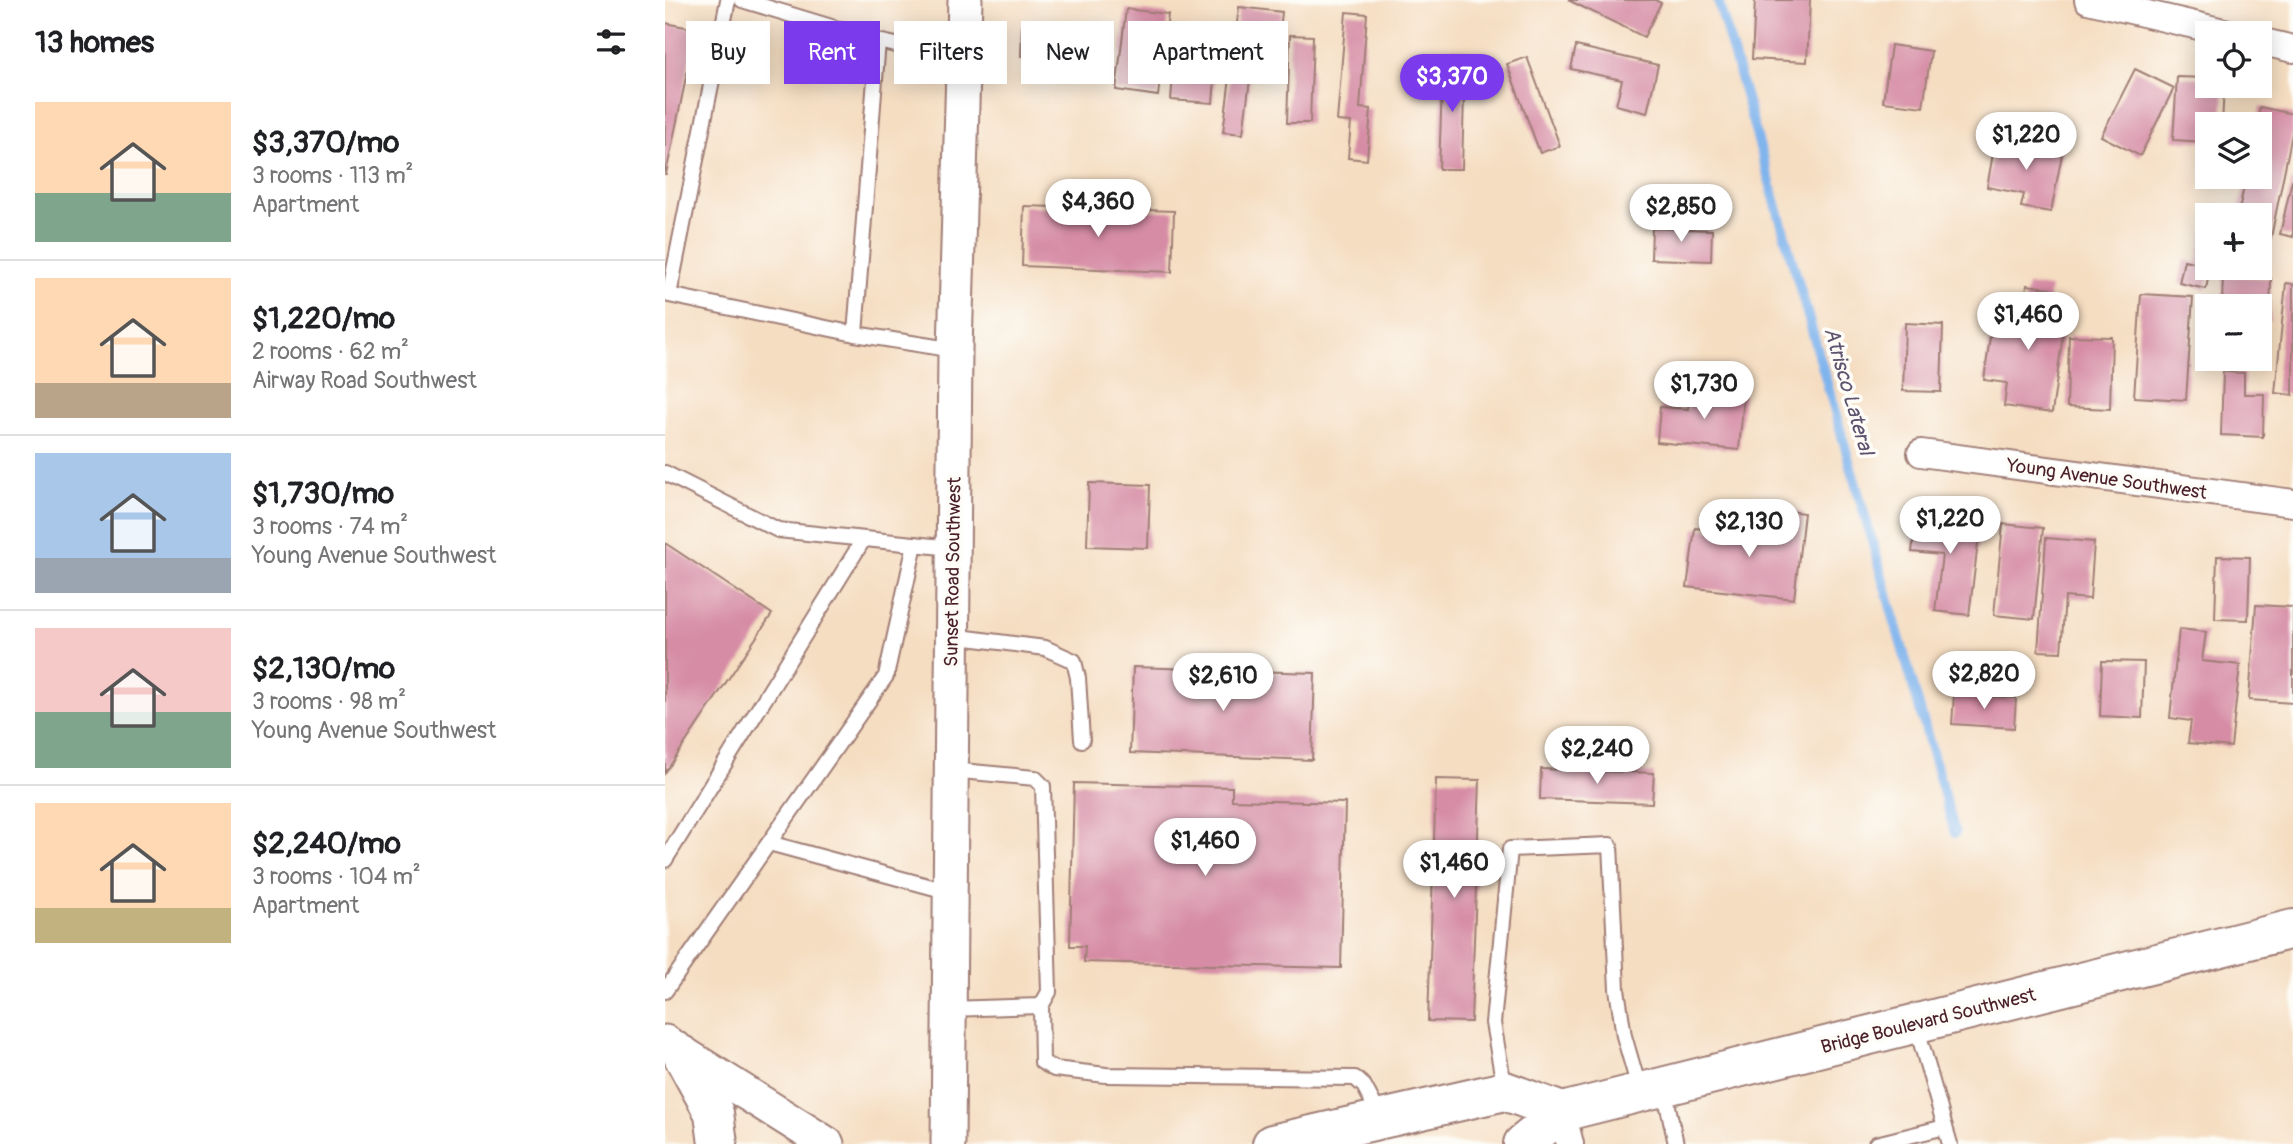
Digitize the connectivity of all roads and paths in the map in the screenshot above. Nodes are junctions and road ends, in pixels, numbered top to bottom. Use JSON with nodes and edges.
{"nodes":[{"id":1,"x":727,"y":0,"type":"edge"},
{"id":2,"x":742,"y":0,"type":"edge"},
{"id":3,"x":964,"y":0,"type":"edge"},
{"id":4,"x":2088,"y":0,"type":"edge"},
{"id":5,"x":812,"y":21,"type":"edge"},
{"id":6,"x":964,"y":21,"type":"edge"},
{"id":7,"x":2195,"y":25,"type":"edge"},
{"id":8,"x":2272,"y":44,"type":"edge"},
{"id":9,"x":2293,"y":49,"type":"edge"},
{"id":10,"x":875,"y":84,"type":"edge"},
{"id":11,"x":962,"y":84,"type":"edge"},
{"id":12,"x":855,"y":334,"type":"junction"},
{"id":13,"x":955,"y":350,"type":"junction"},
{"id":14,"x":1921,"y":453,"type":"dead end"},
{"id":15,"x":665,"y":473,"type":"edge"},
{"id":16,"x":2293,"y":503,"type":"edge"},
{"id":17,"x":863,"y":540,"type":"junction"},
{"id":18,"x":915,"y":544,"type":"junction"},
{"id":19,"x":952,"y":548,"type":"junction"},
{"id":20,"x":952,"y":636,"type":"junction"},
{"id":21,"x":1082,"y":740,"type":"dead end"},
{"id":22,"x":951,"y":770,"type":"junction"},
{"id":23,"x":769,"y":843,"type":"junction"},
{"id":24,"x":665,"y":860,"type":"edge"},
{"id":25,"x":950,"y":892,"type":"junction"},
{"id":26,"x":2293,"y":929,"type":"edge"},
{"id":27,"x":665,"y":991,"type":"edge"},
{"id":28,"x":1041,"y":1006,"type":"junction"},
{"id":29,"x":949,"y":1009,"type":"junction"},
{"id":30,"x":1916,"y":1023,"type":"junction"},
{"id":31,"x":674,"y":1049,"type":"edge"},
{"id":32,"x":1652,"y":1089,"type":"junction"},
{"id":33,"x":1504,"y":1091,"type":"junction"},
{"id":34,"x":1382,"y":1119,"type":"junction"},
{"id":35,"x":1945,"y":1127,"type":"junction"},
{"id":36,"x":1566,"y":1128,"type":"edge"},
{"id":37,"x":718,"y":1144,"type":"edge"},
{"id":38,"x":827,"y":1144,"type":"edge"},
{"id":39,"x":948,"y":1144,"type":"edge"},
{"id":40,"x":1272,"y":1144,"type":"edge"},
{"id":41,"x":1523,"y":1144,"type":"edge"},
{"id":42,"x":1676,"y":1144,"type":"edge"},
{"id":43,"x":1876,"y":1144,"type":"edge"},
{"id":44,"x":1950,"y":1144,"type":"edge"}],
"edges":[{"from":1,"to":12,"type":"lane"},
{"from":2,"to":5,"type":"lane"},
{"from":3,"to":6,"type":"street","name":"Sunset Road Southwest"},
{"from":4,"to":7,"type":"street"},
{"from":8,"to":9,"type":"street"},
{"from":10,"to":12,"type":"lane"},
{"from":11,"to":13,"type":"street","name":"Sunset Road Southwest"},
{"from":12,"to":13,"type":"lane"},
{"from":13,"to":19,"type":"street","name":"Sunset Road Southwest"},
{"from":14,"to":16,"type":"street","name":"Young Avenue Southwest"},
{"from":15,"to":17,"type":"lane"},
{"from":17,"to":18,"type":"lane"},
{"from":17,"to":24,"type":"lane"},
{"from":18,"to":19,"type":"lane"},
{"from":18,"to":23,"type":"lane"},
{"from":19,"to":20,"type":"street","name":"Sunset Road Southwest"},
{"from":20,"to":21,"type":"lane"},
{"from":20,"to":22,"type":"street","name":"Sunset Road Southwest"},
{"from":22,"to":25,"type":"street","name":"Sunset Road Southwest"},
{"from":22,"to":28,"type":"lane"},
{"from":23,"to":25,"type":"lane"},
{"from":23,"to":27,"type":"lane"},
{"from":25,"to":29,"type":"street","name":"Sunset Road Southwest"},
{"from":26,"to":30,"type":"main road","name":"Bridge Boulevard Southwest"},
{"from":28,"to":29,"type":"lane"},
{"from":28,"to":34,"type":"lane"},
{"from":29,"to":39,"type":"street","name":"Sunset Road Southwest"},
{"from":30,"to":32,"type":"main road","name":"Bridge Boulevard Southwest"},
{"from":30,"to":35,"type":"lane"},
{"from":31,"to":37,"type":"main road"},
{"from":31,"to":38,"type":"street"},
{"from":32,"to":33,"type":"lane"},
{"from":32,"to":36,"type":"main road","name":"Bridge Boulevard Southwest"},
{"from":32,"to":42,"type":"lane"},
{"from":33,"to":34,"type":"main road"},
{"from":33,"to":36,"type":"main road"},
{"from":34,"to":40,"type":"main road"},
{"from":35,"to":43,"type":"lane"},
{"from":35,"to":44,"type":"lane"},
{"from":36,"to":41,"type":"main road","name":"Bridge Boulevard Southwest"}]}
